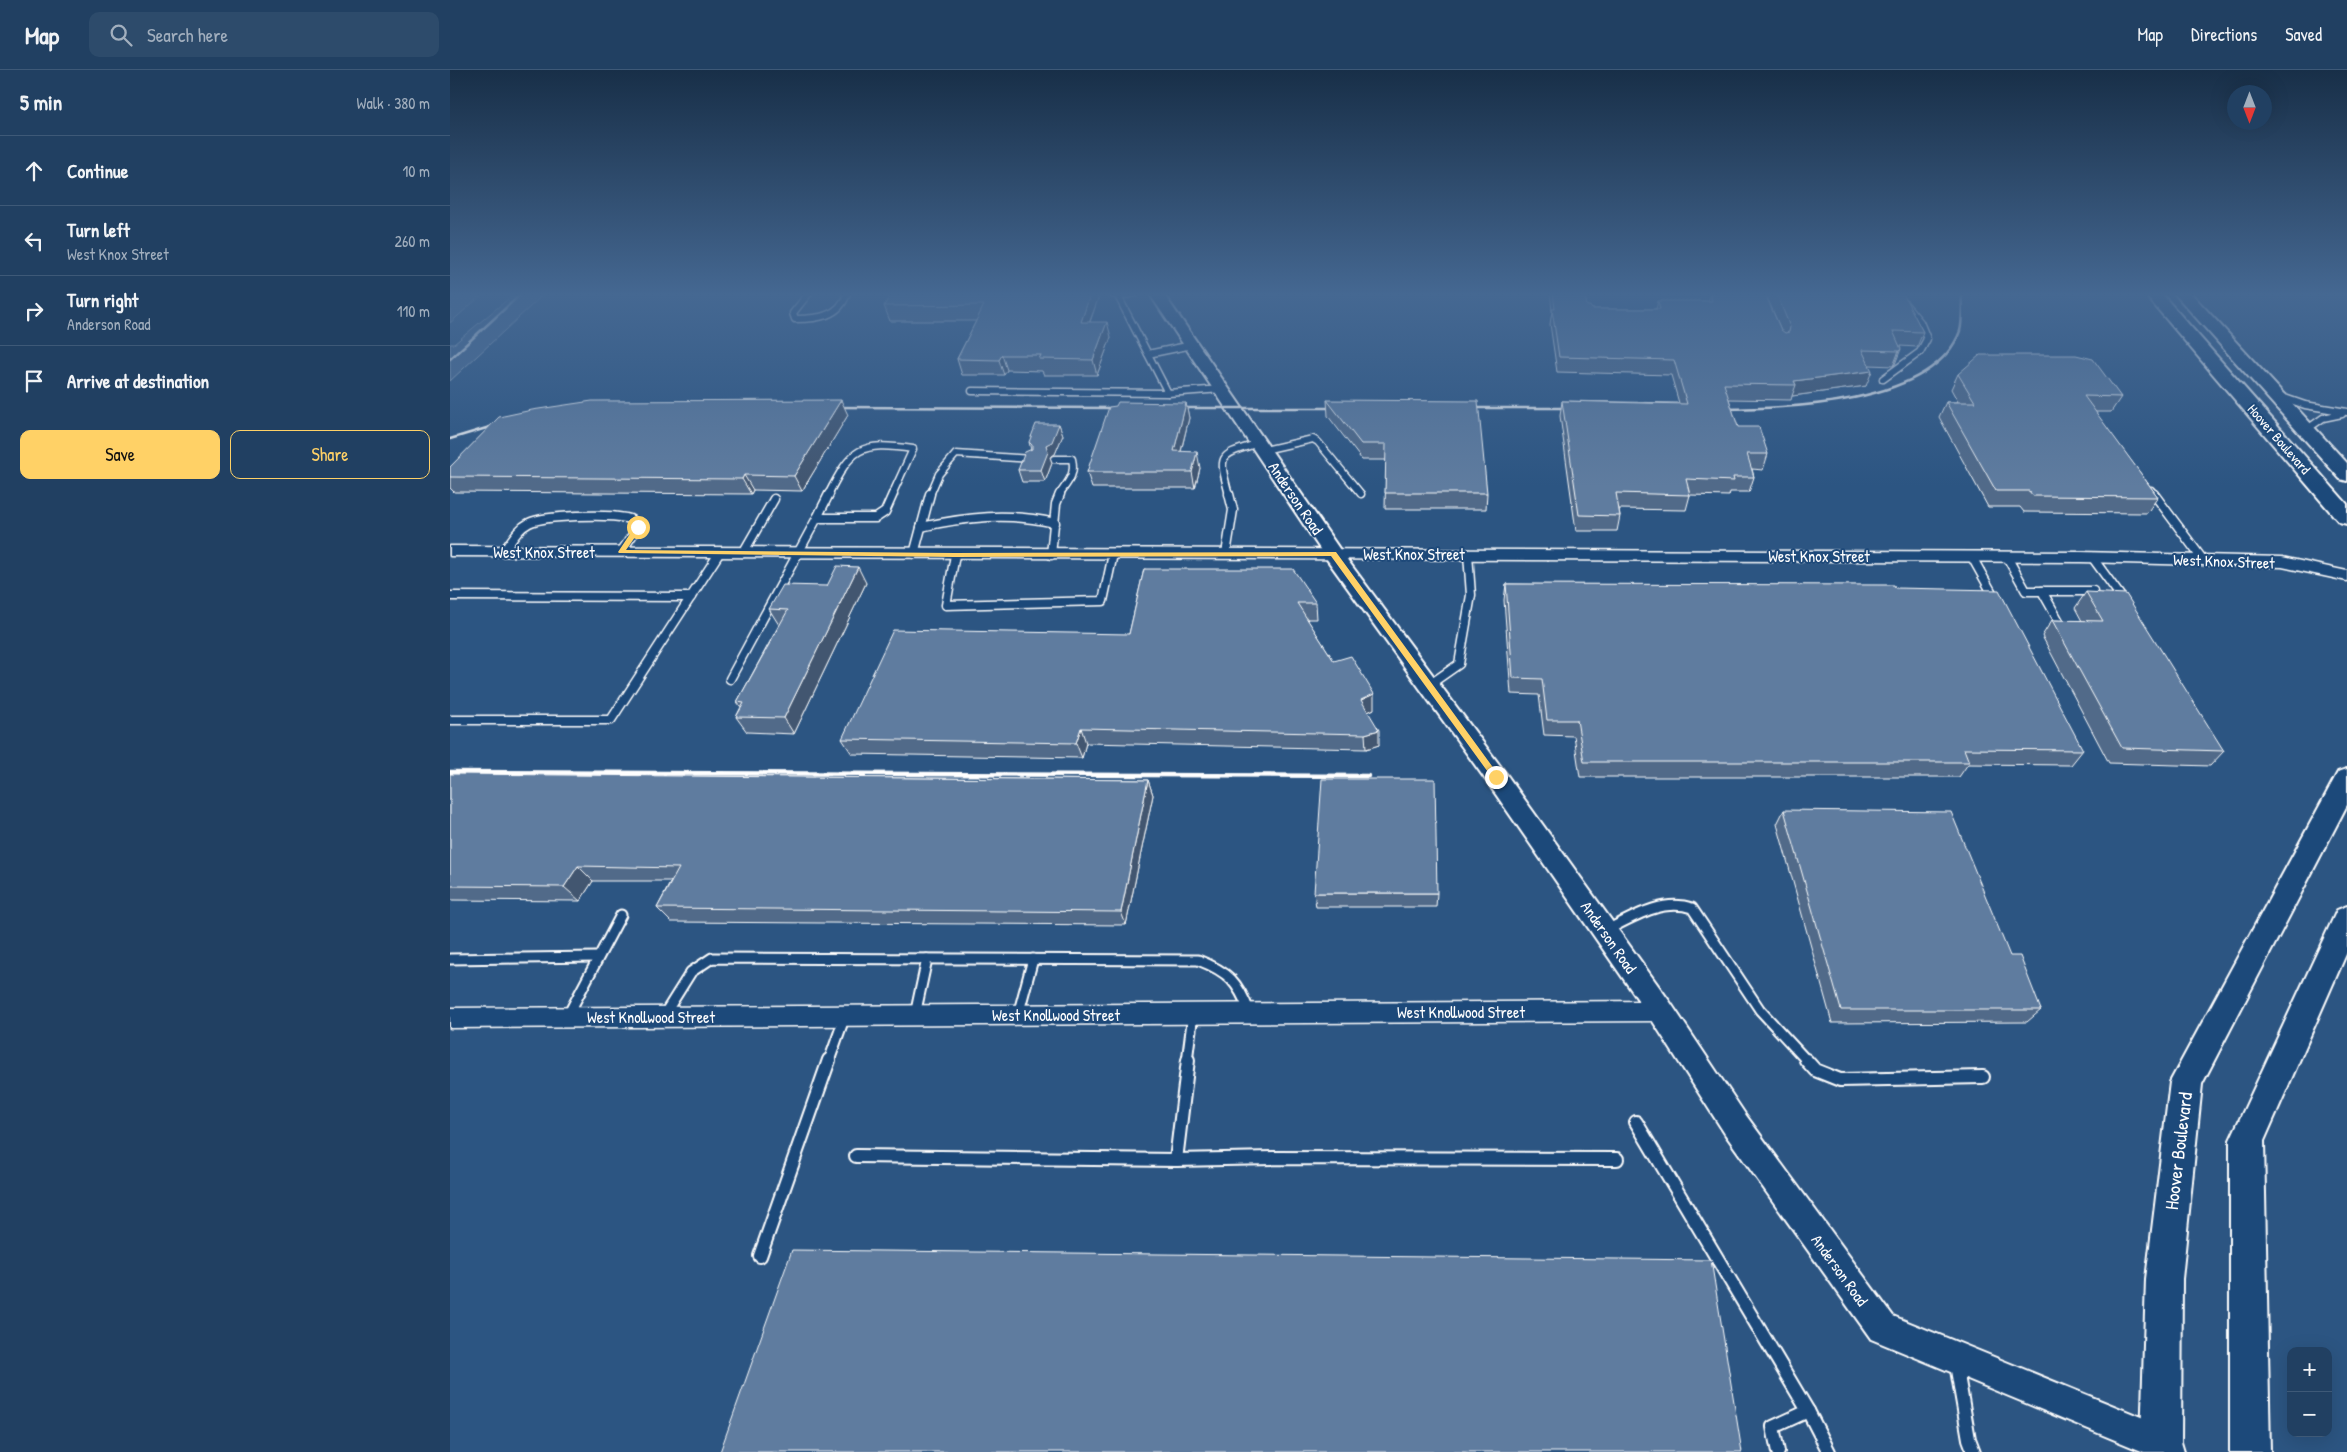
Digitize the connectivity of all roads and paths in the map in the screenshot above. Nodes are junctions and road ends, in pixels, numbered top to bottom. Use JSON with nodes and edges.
{"nodes":[{"id":1,"x":1150,"y":357,"type":"edge"},
{"id":2,"x":1200,"y":357,"type":"edge"},
{"id":3,"x":1913,"y":357,"type":"edge"},
{"id":4,"x":2209,"y":357,"type":"edge"},
{"id":5,"x":2241,"y":357,"type":"edge"},
{"id":6,"x":1884,"y":379,"type":"dead end"},
{"id":7,"x":1222,"y":389,"type":"junction"},
{"id":8,"x":972,"y":391,"type":"dead end"},
{"id":9,"x":1168,"y":392,"type":"junction"},
{"id":10,"x":2275,"y":395,"type":"junction"},
{"id":11,"x":2347,"y":412,"type":"edge"},
{"id":12,"x":2306,"y":430,"type":"junction"},
{"id":13,"x":1261,"y":447,"type":"junction"},
{"id":14,"x":1031,"y":459,"type":"edge"},
{"id":15,"x":1054,"y":459,"type":"edge"},
{"id":16,"x":2347,"y":475,"type":"edge"},
{"id":17,"x":2146,"y":482,"type":"edge"},
{"id":18,"x":1361,"y":494,"type":"dead end"},
{"id":19,"x":774,"y":499,"type":"dead end"},
{"id":20,"x":2347,"y":517,"type":"edge"},
{"id":21,"x":818,"y":518,"type":"junction"},
{"id":22,"x":1055,"y":523,"type":"junction"},
{"id":23,"x":921,"y":526,"type":"junction"},
{"id":24,"x":450,"y":552,"type":"edge"},
{"id":25,"x":503,"y":552,"type":"junction"},
{"id":26,"x":621,"y":552,"type":"junction"},
{"id":27,"x":720,"y":552,"type":"junction"},
{"id":28,"x":743,"y":553,"type":"junction"},
{"id":29,"x":797,"y":553,"type":"junction"},
{"id":30,"x":914,"y":554,"type":"junction"},
{"id":31,"x":1051,"y":554,"type":"junction"},
{"id":32,"x":1113,"y":554,"type":"junction"},
{"id":33,"x":1226,"y":554,"type":"junction"},
{"id":34,"x":1333,"y":554,"type":"junction"},
{"id":35,"x":1468,"y":554,"type":"junction"},
{"id":36,"x":955,"y":555,"type":"junction"},
{"id":37,"x":1972,"y":556,"type":"junction"},
{"id":38,"x":2007,"y":557,"type":"junction"},
{"id":39,"x":2092,"y":557,"type":"junction"},
{"id":40,"x":2203,"y":560,"type":"junction"},
{"id":41,"x":2347,"y":576,"type":"edge"},
{"id":42,"x":2042,"y":591,"type":"junction"},
{"id":43,"x":2093,"y":591,"type":"edge"},
{"id":44,"x":450,"y":596,"type":"edge"},
{"id":45,"x":691,"y":598,"type":"junction"},
{"id":46,"x":1999,"y":605,"type":"edge"},
{"id":47,"x":2130,"y":609,"type":"edge"},
{"id":48,"x":2064,"y":630,"type":"edge"},
{"id":49,"x":730,"y":679,"type":"dead end"},
{"id":50,"x":1429,"y":685,"type":"junction"},
{"id":51,"x":450,"y":720,"type":"edge"},
{"id":52,"x":2347,"y":779,"type":"edge"},
{"id":53,"x":621,"y":915,"type":"dead end"},
{"id":54,"x":2347,"y":919,"type":"edge"},
{"id":55,"x":1604,"y":931,"type":"junction"},
{"id":56,"x":548,"y":958,"type":"joint"},
{"id":57,"x":598,"y":958,"type":"junction"},
{"id":58,"x":450,"y":959,"type":"edge"},
{"id":59,"x":927,"y":959,"type":"junction"},
{"id":60,"x":1033,"y":959,"type":"junction"},
{"id":61,"x":1661,"y":1011,"type":"junction"},
{"id":62,"x":1250,"y":1013,"type":"junction"},
{"id":63,"x":1193,"y":1014,"type":"junction"},
{"id":64,"x":915,"y":1015,"type":"junction"},
{"id":65,"x":1018,"y":1015,"type":"junction"},
{"id":66,"x":663,"y":1016,"type":"junction"},
{"id":67,"x":845,"y":1016,"type":"junction"},
{"id":68,"x":566,"y":1017,"type":"junction"},
{"id":69,"x":450,"y":1018,"type":"edge"},
{"id":70,"x":1983,"y":1077,"type":"dead end"},
{"id":71,"x":1636,"y":1122,"type":"dead end"},
{"id":72,"x":856,"y":1156,"type":"dead end"},
{"id":73,"x":1617,"y":1159,"type":"dead end"},
{"id":74,"x":1176,"y":1160,"type":"junction"},
{"id":75,"x":760,"y":1256,"type":"dead end"},
{"id":76,"x":1955,"y":1358,"type":"junction"},
{"id":77,"x":1808,"y":1411,"type":"junction"},
{"id":78,"x":2163,"y":1447,"type":"edge"},
{"id":79,"x":1778,"y":1452,"type":"edge"},
{"id":80,"x":1829,"y":1452,"type":"edge"},
{"id":81,"x":1974,"y":1452,"type":"edge"},
{"id":82,"x":2250,"y":1452,"type":"edge"}],
"edges":[{"from":1,"to":9,"type":"lane"},
{"from":2,"to":7,"type":"street","name":"Anderson Road"},
{"from":3,"to":6,"type":"lane"},
{"from":4,"to":20,"type":"main road","name":"Hoover Boulevard"},
{"from":5,"to":10,"type":"main road","name":"Hoover Boulevard"},
{"from":7,"to":9,"type":"lane"},
{"from":7,"to":13,"type":"street","name":"Anderson Road"},
{"from":8,"to":9,"type":"lane"},
{"from":10,"to":11,"type":"lane"},
{"from":10,"to":12,"type":"main road","name":"Hoover Boulevard"},
{"from":11,"to":12,"type":"lane"},
{"from":12,"to":16,"type":"main road","name":"Hoover Boulevard"},
{"from":13,"to":18,"type":"lane"},
{"from":13,"to":33,"type":"lane"},
{"from":13,"to":34,"type":"street","name":"Anderson Road"},
{"from":14,"to":23,"type":"lane"},
{"from":15,"to":22,"type":"lane"},
{"from":17,"to":40,"type":"lane"},
{"from":19,"to":28,"type":"lane"},
{"from":21,"to":21,"type":"lane"},
{"from":21,"to":29,"type":"lane"},
{"from":22,"to":23,"type":"lane"},
{"from":22,"to":31,"type":"lane"},
{"from":23,"to":30,"type":"lane"},
{"from":24,"to":25,"type":"street","name":"West Knox Street"},
{"from":25,"to":26,"type":"street","name":"West Knox Street"},
{"from":25,"to":26,"type":"lane"},
{"from":26,"to":27,"type":"street","name":"West Knox Street"},
{"from":27,"to":28,"type":"street","name":"West Knox Street"},
{"from":27,"to":45,"type":"lane"},
{"from":28,"to":29,"type":"street","name":"West Knox Street"},
{"from":29,"to":30,"type":"street","name":"West Knox Street"},
{"from":29,"to":49,"type":"lane"},
{"from":30,"to":36,"type":"street","name":"West Knox Street"},
{"from":31,"to":32,"type":"street","name":"West Knox Street"},
{"from":31,"to":36,"type":"street","name":"West Knox Street"},
{"from":32,"to":33,"type":"street","name":"West Knox Street"},
{"from":32,"to":36,"type":"lane"},
{"from":33,"to":34,"type":"street","name":"West Knox Street"},
{"from":34,"to":35,"type":"street","name":"West Knox Street"},
{"from":34,"to":50,"type":"street","name":"Anderson Road"},
{"from":35,"to":37,"type":"street","name":"West Knox Street"},
{"from":35,"to":50,"type":"lane"},
{"from":37,"to":38,"type":"street","name":"West Knox Street"},
{"from":37,"to":46,"type":"lane"},
{"from":38,"to":39,"type":"street","name":"West Knox Street"},
{"from":38,"to":42,"type":"lane"},
{"from":39,"to":40,"type":"street","name":"West Knox Street"},
{"from":39,"to":47,"type":"lane"},
{"from":40,"to":41,"type":"street","name":"West Knox Street"},
{"from":42,"to":43,"type":"lane"},
{"from":42,"to":48,"type":"lane"},
{"from":44,"to":45,"type":"lane"},
{"from":45,"to":51,"type":"lane"},
{"from":50,"to":55,"type":"street","name":"Anderson Road"},
{"from":52,"to":78,"type":"main road","name":"Hoover Boulevard"},
{"from":53,"to":57,"type":"lane"},
{"from":54,"to":82,"type":"main road"},
{"from":55,"to":61,"type":"street","name":"Anderson Road"},
{"from":55,"to":70,"type":"lane"},
{"from":56,"to":57,"type":"lane"},
{"from":56,"to":58,"type":"lane"},
{"from":57,"to":68,"type":"lane"},
{"from":59,"to":60,"type":"lane"},
{"from":59,"to":64,"type":"lane"},
{"from":59,"to":66,"type":"lane"},
{"from":60,"to":62,"type":"lane"},
{"from":60,"to":65,"type":"lane"},
{"from":61,"to":62,"type":"street","name":"West Knollwood Street"},
{"from":61,"to":76,"type":"street","name":"Anderson Road"},
{"from":62,"to":63,"type":"street","name":"West Knollwood Street"},
{"from":63,"to":65,"type":"street","name":"West Knollwood Street"},
{"from":63,"to":74,"type":"lane"},
{"from":64,"to":65,"type":"street","name":"West Knollwood Street"},
{"from":64,"to":67,"type":"street","name":"West Knollwood Street"},
{"from":66,"to":67,"type":"street","name":"West Knollwood Street"},
{"from":66,"to":68,"type":"street","name":"West Knollwood Street"},
{"from":67,"to":75,"type":"lane"},
{"from":68,"to":69,"type":"street","name":"West Knollwood Street"},
{"from":71,"to":77,"type":"lane"},
{"from":72,"to":74,"type":"lane"},
{"from":73,"to":74,"type":"lane"},
{"from":76,"to":78,"type":"street","name":"Anderson Road"},
{"from":76,"to":81,"type":"lane"},
{"from":77,"to":79,"type":"lane"},
{"from":77,"to":80,"type":"lane"}]}
